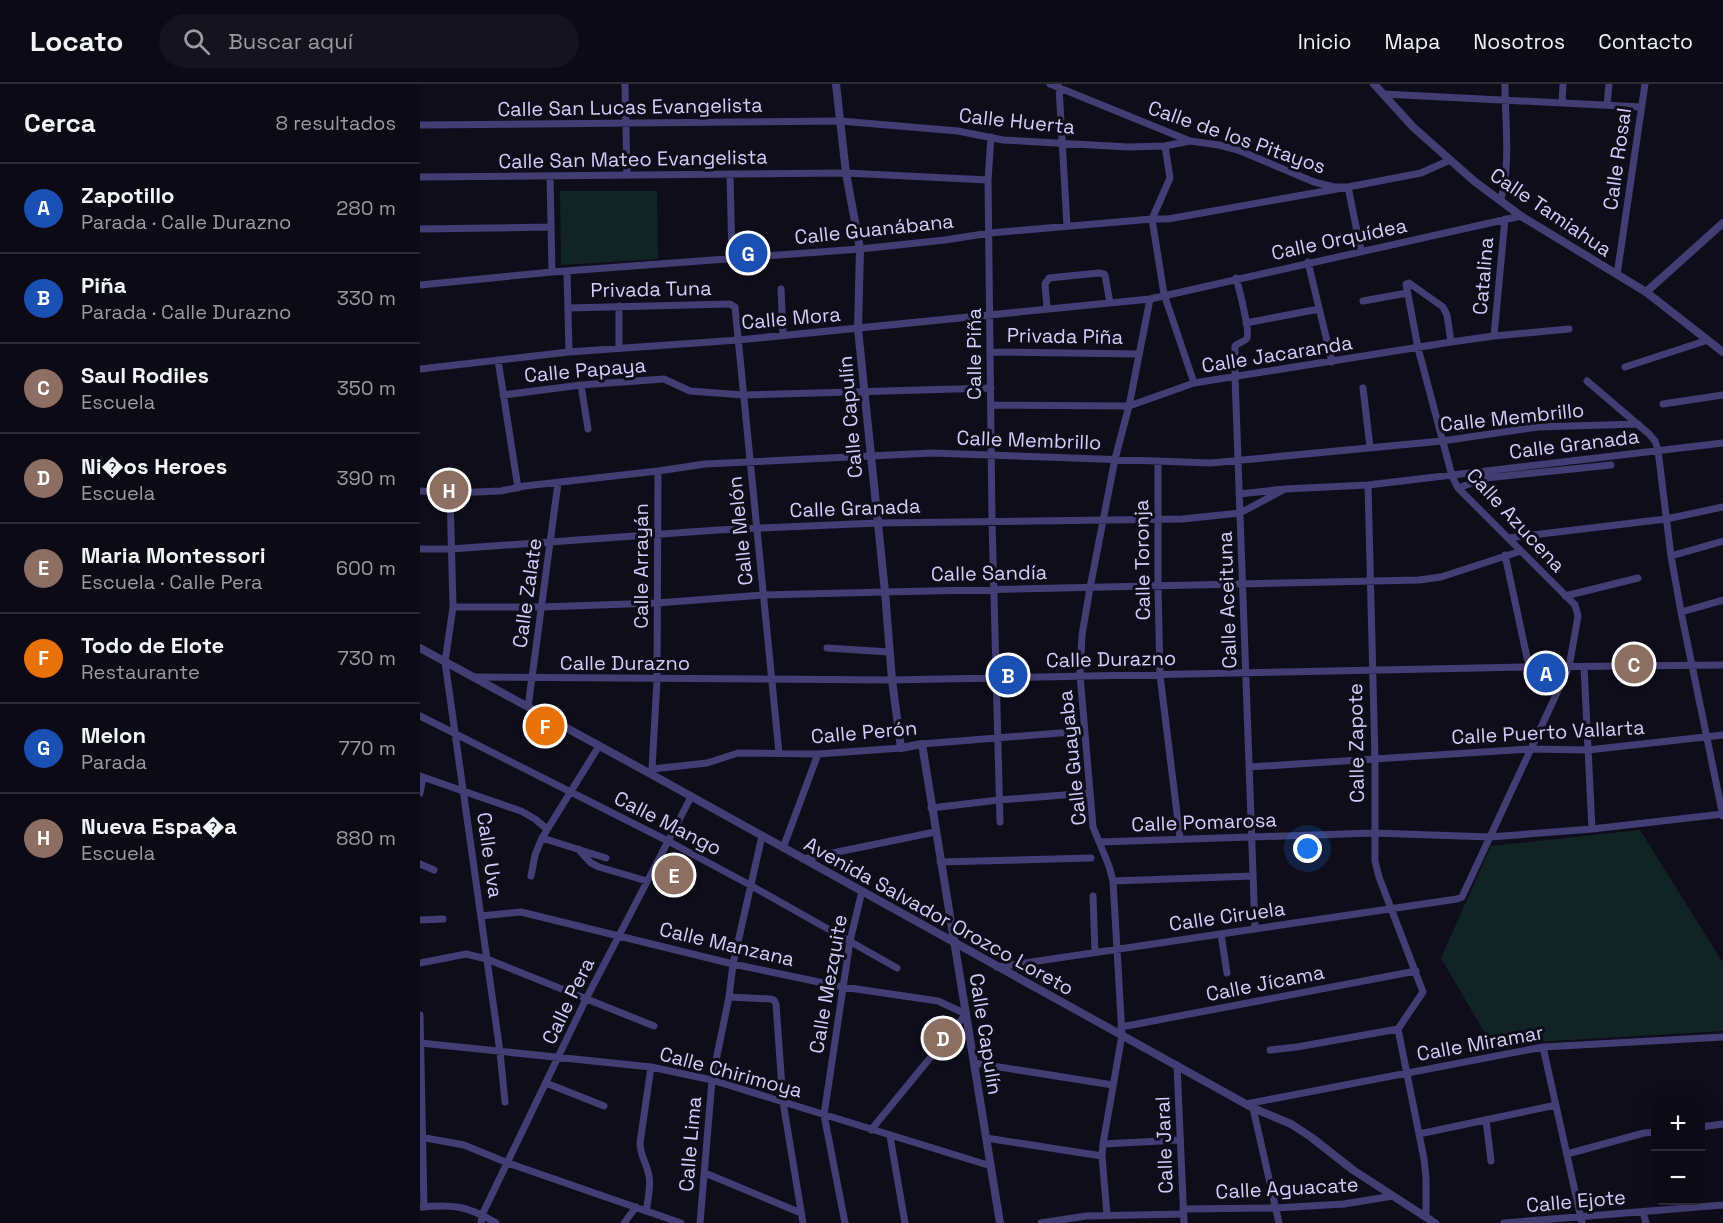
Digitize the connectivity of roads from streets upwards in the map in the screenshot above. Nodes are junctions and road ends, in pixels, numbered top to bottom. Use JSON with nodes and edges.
{"nodes":[{"id":1,"x":625,"y":84,"type":"edge"},
{"id":2,"x":836,"y":84,"type":"edge"},
{"id":3,"x":1050,"y":84,"type":"edge"},
{"id":4,"x":1374,"y":84,"type":"edge"},
{"id":5,"x":1505,"y":84,"type":"edge"},
{"id":6,"x":1563,"y":84,"type":"edge"},
{"id":7,"x":1609,"y":84,"type":"edge"},
{"id":8,"x":1645,"y":84,"type":"edge"},
{"id":9,"x":1059,"y":87,"type":"junction"},
{"id":10,"x":1069,"y":87,"type":"edge"},
{"id":11,"x":1383,"y":94,"type":"junction"},
{"id":12,"x":1505,"y":100,"type":"junction"},
{"id":13,"x":1562,"y":103,"type":"junction"},
{"id":14,"x":1607,"y":105,"type":"junction"},
{"id":15,"x":1641,"y":107,"type":"junction"},
{"id":16,"x":840,"y":122,"type":"junction"},
{"id":17,"x":626,"y":124,"type":"junction"},
{"id":18,"x":420,"y":126,"type":"edge"},
{"id":19,"x":991,"y":137,"type":"junction"},
{"id":20,"x":1190,"y":141,"type":"junction"},
{"id":21,"x":1062,"y":143,"type":"junction"},
{"id":22,"x":1166,"y":146,"type":"junction"},
{"id":23,"x":1450,"y":160,"type":"junction"},
{"id":24,"x":846,"y":173,"type":"junction"},
{"id":25,"x":730,"y":174,"type":"junction"},
{"id":26,"x":627,"y":175,"type":"junction"},
{"id":27,"x":550,"y":176,"type":"junction"},
{"id":28,"x":420,"y":177,"type":"edge"},
{"id":29,"x":988,"y":180,"type":"junction"},
{"id":30,"x":1348,"y":188,"type":"junction"},
{"id":31,"x":1501,"y":199,"type":"junction"},
{"id":32,"x":1521,"y":216,"type":"junction"},
{"id":33,"x":1152,"y":219,"type":"junction"},
{"id":34,"x":1505,"y":219,"type":"junction"},
{"id":35,"x":1723,"y":223,"type":"edge"},
{"id":36,"x":1067,"y":226,"type":"junction"},
{"id":37,"x":551,"y":227,"type":"junction"},
{"id":38,"x":420,"y":229,"type":"edge"},
{"id":39,"x":990,"y":232,"type":"junction"},
{"id":40,"x":860,"y":249,"type":"junction"},
{"id":41,"x":1361,"y":251,"type":"junction"},
{"id":42,"x":732,"y":259,"type":"junction"},
{"id":43,"x":1308,"y":262,"type":"junction"},
{"id":44,"x":552,"y":272,"type":"junction"},
{"id":45,"x":567,"y":272,"type":"junction"},
{"id":46,"x":1617,"y":275,"type":"junction"},
{"id":47,"x":1236,"y":278,"type":"junction"},
{"id":48,"x":420,"y":285,"type":"edge"},
{"id":49,"x":781,"y":289,"type":"dead end"},
{"id":50,"x":1646,"y":292,"type":"junction"},
{"id":51,"x":1407,"y":293,"type":"junction"},
{"id":52,"x":1164,"y":294,"type":"junction"},
{"id":53,"x":1150,"y":298,"type":"junction"},
{"id":54,"x":1363,"y":301,"type":"dead end"},
{"id":55,"x":1110,"y":303,"type":"junction"},
{"id":56,"x":734,"y":305,"type":"joint"},
{"id":57,"x":619,"y":306,"type":"junction"},
{"id":58,"x":568,"y":308,"type":"junction"},
{"id":59,"x":1047,"y":308,"type":"junction"},
{"id":60,"x":1319,"y":309,"type":"junction"},
{"id":61,"x":990,"y":315,"type":"junction"},
{"id":62,"x":1246,"y":323,"type":"junction"},
{"id":63,"x":858,"y":328,"type":"junction"},
{"id":64,"x":1569,"y":329,"type":"dead end"},
{"id":65,"x":783,"y":335,"type":"junction"},
{"id":66,"x":1494,"y":336,"type":"junction"},
{"id":67,"x":738,"y":340,"type":"junction"},
{"id":68,"x":1708,"y":340,"type":"junction"},
{"id":69,"x":1451,"y":342,"type":"junction"},
{"id":70,"x":619,"y":348,"type":"junction"},
{"id":71,"x":1418,"y":348,"type":"junction"},
{"id":72,"x":569,"y":352,"type":"junction"},
{"id":73,"x":991,"y":352,"type":"junction"},
{"id":74,"x":1723,"y":352,"type":"edge"},
{"id":75,"x":1139,"y":354,"type":"junction"},
{"id":76,"x":498,"y":360,"type":"junction"},
{"id":77,"x":1332,"y":362,"type":"junction"},
{"id":78,"x":1625,"y":367,"type":"dead end"},
{"id":79,"x":420,"y":369,"type":"edge"},
{"id":80,"x":1234,"y":377,"type":"junction"},
{"id":81,"x":1587,"y":381,"type":"dead end"},
{"id":82,"x":1194,"y":383,"type":"junction"},
{"id":83,"x":581,"y":385,"type":"junction"},
{"id":84,"x":991,"y":388,"type":"junction"},
{"id":85,"x":1363,"y":388,"type":"dead end"},
{"id":86,"x":864,"y":392,"type":"junction"},
{"id":87,"x":503,"y":395,"type":"junction"},
{"id":88,"x":743,"y":395,"type":"junction"},
{"id":89,"x":1723,"y":395,"type":"edge"},
{"id":90,"x":1663,"y":404,"type":"dead end"},
{"id":91,"x":991,"y":405,"type":"junction"},
{"id":92,"x":1129,"y":405,"type":"junction"},
{"id":93,"x":1638,"y":424,"type":"junction"},
{"id":94,"x":588,"y":429,"type":"dead end"},
{"id":95,"x":1442,"y":441,"type":"junction"},
{"id":96,"x":1723,"y":443,"type":"edge"},
{"id":97,"x":1370,"y":447,"type":"junction"},
{"id":98,"x":1658,"y":450,"type":"junction"},
{"id":99,"x":992,"y":455,"type":"junction"},
{"id":100,"x":870,"y":456,"type":"junction"},
{"id":101,"x":1115,"y":459,"type":"junction"},
{"id":102,"x":1238,"y":460,"type":"junction"},
{"id":103,"x":750,"y":461,"type":"junction"},
{"id":104,"x":1158,"y":461,"type":"junction"},
{"id":105,"x":1611,"y":465,"type":"dead end"},
{"id":106,"x":658,"y":471,"type":"junction"},
{"id":107,"x":1452,"y":476,"type":"junction"},
{"id":108,"x":558,"y":483,"type":"junction"},
{"id":109,"x":1368,"y":485,"type":"junction"},
{"id":110,"x":518,"y":488,"type":"junction"},
{"id":111,"x":1458,"y":488,"type":"junction"},
{"id":112,"x":1285,"y":489,"type":"junction"},
{"id":113,"x":420,"y":491,"type":"edge"},
{"id":114,"x":450,"y":493,"type":"junction"},
{"id":115,"x":1239,"y":494,"type":"junction"},
{"id":116,"x":1723,"y":507,"type":"edge"},
{"id":117,"x":1240,"y":513,"type":"junction"},
{"id":118,"x":1158,"y":519,"type":"junction"},
{"id":119,"x":1666,"y":519,"type":"junction"},
{"id":120,"x":1103,"y":520,"type":"junction"},
{"id":121,"x":878,"y":522,"type":"junction"},
{"id":122,"x":992,"y":522,"type":"junction"},
{"id":123,"x":757,"y":529,"type":"junction"},
{"id":124,"x":656,"y":535,"type":"junction"},
{"id":125,"x":1508,"y":538,"type":"junction"},
{"id":126,"x":1723,"y":541,"type":"edge"},
{"id":127,"x":550,"y":542,"type":"junction"},
{"id":128,"x":420,"y":549,"type":"edge"},
{"id":129,"x":451,"y":549,"type":"junction"},
{"id":130,"x":1521,"y":551,"type":"junction"},
{"id":131,"x":1505,"y":555,"type":"junction"},
{"id":132,"x":1671,"y":556,"type":"junction"},
{"id":133,"x":1638,"y":578,"type":"dead end"},
{"id":134,"x":1370,"y":581,"type":"junction"},
{"id":135,"x":1242,"y":584,"type":"junction"},
{"id":136,"x":1158,"y":587,"type":"junction"},
{"id":137,"x":1090,"y":588,"type":"junction"},
{"id":138,"x":994,"y":590,"type":"junction"},
{"id":139,"x":885,"y":592,"type":"junction"},
{"id":140,"x":763,"y":595,"type":"junction"},
{"id":141,"x":1565,"y":596,"type":"junction"},
{"id":142,"x":1723,"y":600,"type":"edge"},
{"id":143,"x":657,"y":603,"type":"junction"},
{"id":144,"x":453,"y":607,"type":"junction"},
{"id":145,"x":542,"y":607,"type":"junction"},
{"id":146,"x":1681,"y":612,"type":"junction"},
{"id":147,"x":420,"y":648,"type":"edge"},
{"id":148,"x":827,"y":648,"type":"dead end"},
{"id":149,"x":889,"y":652,"type":"junction"},
{"id":150,"x":445,"y":662,"type":"junction"},
{"id":151,"x":1692,"y":665,"type":"junction"},
{"id":152,"x":1723,"y":665,"type":"edge"},
{"id":153,"x":1529,"y":667,"type":"junction"},
{"id":154,"x":1569,"y":667,"type":"junction"},
{"id":155,"x":1584,"y":667,"type":"junction"},
{"id":156,"x":1371,"y":670,"type":"junction"},
{"id":157,"x":1246,"y":674,"type":"junction"},
{"id":158,"x":1080,"y":675,"type":"junction"},
{"id":159,"x":1160,"y":675,"type":"junction"},
{"id":160,"x":474,"y":677,"type":"junction"},
{"id":161,"x":996,"y":677,"type":"junction"},
{"id":162,"x":532,"y":679,"type":"junction"},
{"id":163,"x":657,"y":680,"type":"junction"},
{"id":164,"x":772,"y":680,"type":"junction"},
{"id":165,"x":892,"y":680,"type":"junction"},
{"id":166,"x":528,"y":707,"type":"junction"},
{"id":167,"x":420,"y":716,"type":"edge"},
{"id":168,"x":1085,"y":731,"type":"junction"},
{"id":169,"x":455,"y":732,"type":"junction"},
{"id":170,"x":1723,"y":735,"type":"edge"},
{"id":171,"x":1707,"y":736,"type":"junction"},
{"id":172,"x":997,"y":737,"type":"junction"},
{"id":173,"x":922,"y":744,"type":"junction"},
{"id":174,"x":599,"y":746,"type":"junction"},
{"id":175,"x":901,"y":748,"type":"junction"},
{"id":176,"x":1530,"y":749,"type":"junction"},
{"id":177,"x":1588,"y":750,"type":"junction"},
{"id":178,"x":779,"y":753,"type":"junction"},
{"id":179,"x":818,"y":754,"type":"junction"},
{"id":180,"x":1375,"y":760,"type":"junction"},
{"id":181,"x":1249,"y":767,"type":"junction"},
{"id":182,"x":651,"y":771,"type":"junction"},
{"id":183,"x":422,"y":777,"type":"edge"},
{"id":184,"x":464,"y":792,"type":"junction"},
{"id":185,"x":572,"y":792,"type":"junction"},
{"id":186,"x":1090,"y":792,"type":"junction"},
{"id":187,"x":420,"y":793,"type":"edge"},
{"id":188,"x":691,"y":796,"type":"junction"},
{"id":189,"x":999,"y":800,"type":"junction"},
{"id":190,"x":931,"y":808,"type":"junction"},
{"id":191,"x":1723,"y":814,"type":"edge"},
{"id":192,"x":1000,"y":822,"type":"dead end"},
{"id":193,"x":547,"y":829,"type":"junction"},
{"id":194,"x":1592,"y":829,"type":"junction"},
{"id":195,"x":935,"y":832,"type":"junction"},
{"id":196,"x":1374,"y":833,"type":"junction"},
{"id":197,"x":762,"y":836,"type":"junction"},
{"id":198,"x":1490,"y":837,"type":"junction"},
{"id":199,"x":542,"y":838,"type":"junction"},
{"id":200,"x":1180,"y":838,"type":"junction"},
{"id":201,"x":1252,"y":838,"type":"junction"},
{"id":202,"x":668,"y":841,"type":"junction"},
{"id":203,"x":1100,"y":842,"type":"junction"},
{"id":204,"x":783,"y":848,"type":"junction"},
{"id":205,"x":578,"y":849,"type":"junction"},
{"id":206,"x":606,"y":858,"type":"dead end"},
{"id":207,"x":1091,"y":858,"type":"dead end"},
{"id":208,"x":803,"y":859,"type":"junction"},
{"id":209,"x":940,"y":862,"type":"junction"},
{"id":210,"x":420,"y":864,"type":"edge"},
{"id":211,"x":434,"y":870,"type":"dead end"},
{"id":212,"x":531,"y":876,"type":"dead end"},
{"id":213,"x":1253,"y":876,"type":"junction"},
{"id":214,"x":647,"y":881,"type":"junction"},
{"id":215,"x":1113,"y":881,"type":"junction"},
{"id":216,"x":750,"y":885,"type":"junction"},
{"id":217,"x":862,"y":891,"type":"junction"},
{"id":218,"x":1093,"y":896,"type":"dead end"},
{"id":219,"x":1462,"y":897,"type":"joint"},
{"id":220,"x":1391,"y":908,"type":"junction"},
{"id":221,"x":481,"y":916,"type":"junction"},
{"id":222,"x":443,"y":919,"type":"dead end"},
{"id":223,"x":420,"y":921,"type":"edge"},
{"id":224,"x":1256,"y":929,"type":"junction"},
{"id":225,"x":1221,"y":934,"type":"junction"},
{"id":226,"x":618,"y":936,"type":"junction"},
{"id":227,"x":850,"y":941,"type":"junction"},
{"id":228,"x":954,"y":943,"type":"junction"},
{"id":229,"x":1117,"y":949,"type":"junction"},
{"id":230,"x":1095,"y":952,"type":"junction"},
{"id":231,"x":487,"y":959,"type":"junction"},
{"id":232,"x":420,"y":963,"type":"edge"},
{"id":233,"x":734,"y":964,"type":"junction"},
{"id":234,"x":997,"y":967,"type":"junction"},
{"id":235,"x":897,"y":968,"type":"dead end"},
{"id":236,"x":1416,"y":971,"type":"junction"},
{"id":237,"x":1227,"y":973,"type":"dead end"},
{"id":238,"x":843,"y":987,"type":"junction"},
{"id":239,"x":729,"y":997,"type":"junction"},
{"id":240,"x":586,"y":999,"type":"junction"},
{"id":241,"x":966,"y":1014,"type":"junction"},
{"id":242,"x":420,"y":1016,"type":"edge"},
{"id":243,"x":654,"y":1026,"type":"dead end"},
{"id":244,"x":1398,"y":1029,"type":"junction"},
{"id":245,"x":1122,"y":1031,"type":"junction"},
{"id":246,"x":1723,"y":1036,"type":"edge"},
{"id":247,"x":421,"y":1043,"type":"edge"},
{"id":248,"x":1543,"y":1047,"type":"junction"},
{"id":249,"x":1270,"y":1050,"type":"dead end"},
{"id":250,"x":500,"y":1052,"type":"junction"},
{"id":251,"x":558,"y":1057,"type":"junction"},
{"id":252,"x":974,"y":1063,"type":"junction"},
{"id":253,"x":1177,"y":1065,"type":"junction"},
{"id":254,"x":651,"y":1067,"type":"junction"},
{"id":255,"x":1407,"y":1073,"type":"junction"},
{"id":256,"x":712,"y":1080,"type":"junction"},
{"id":257,"x":546,"y":1083,"type":"junction"},
{"id":258,"x":1113,"y":1085,"type":"junction"},
{"id":259,"x":505,"y":1102,"type":"dead end"},
{"id":260,"x":783,"y":1102,"type":"junction"},
{"id":261,"x":1556,"y":1105,"type":"junction"},
{"id":262,"x":604,"y":1106,"type":"dead end"},
{"id":263,"x":1249,"y":1106,"type":"junction"},
{"id":264,"x":824,"y":1115,"type":"junction"},
{"id":265,"x":1486,"y":1120,"type":"junction"},
{"id":266,"x":1723,"y":1125,"type":"edge"},
{"id":267,"x":1705,"y":1127,"type":"edge"},
{"id":268,"x":871,"y":1130,"type":"junction"},
{"id":269,"x":1651,"y":1132,"type":"edge"},
{"id":270,"x":1419,"y":1134,"type":"junction"},
{"id":271,"x":890,"y":1136,"type":"junction"},
{"id":272,"x":421,"y":1138,"type":"edge"},
{"id":273,"x":986,"y":1138,"type":"junction"},
{"id":274,"x":1179,"y":1140,"type":"junction"},
{"id":275,"x":1103,"y":1144,"type":"junction"},
{"id":276,"x":1567,"y":1154,"type":"junction"},
{"id":277,"x":1102,"y":1156,"type":"junction"},
{"id":278,"x":1491,"y":1161,"type":"dead end"},
{"id":279,"x":508,"y":1163,"type":"junction"},
{"id":280,"x":991,"y":1166,"type":"junction"},
{"id":281,"x":705,"y":1173,"type":"junction"},
{"id":282,"x":1393,"y":1196,"type":"junction"},
{"id":283,"x":1723,"y":1205,"type":"edge"},
{"id":284,"x":422,"y":1207,"type":"edge"},
{"id":285,"x":636,"y":1208,"type":"junction"},
{"id":286,"x":1275,"y":1208,"type":"junction"},
{"id":287,"x":646,"y":1211,"type":"junction"},
{"id":288,"x":1183,"y":1211,"type":"junction"},
{"id":289,"x":1643,"y":1212,"type":"junction"},
{"id":290,"x":801,"y":1213,"type":"junction"},
{"id":291,"x":1107,"y":1215,"type":"junction"},
{"id":292,"x":1426,"y":1216,"type":"junction"},
{"id":293,"x":482,"y":1219,"type":"edge"},
{"id":294,"x":1581,"y":1220,"type":"edge"},
{"id":295,"x":672,"y":1222,"type":"edge"},
{"id":296,"x":496,"y":1223,"type":"edge"},
{"id":297,"x":624,"y":1223,"type":"edge"},
{"id":298,"x":681,"y":1223,"type":"edge"},
{"id":299,"x":700,"y":1223,"type":"edge"},
{"id":300,"x":803,"y":1223,"type":"edge"},
{"id":301,"x":845,"y":1223,"type":"edge"},
{"id":302,"x":905,"y":1223,"type":"edge"},
{"id":303,"x":1000,"y":1223,"type":"edge"},
{"id":304,"x":1041,"y":1223,"type":"edge"},
{"id":305,"x":1184,"y":1223,"type":"edge"},
{"id":306,"x":1279,"y":1223,"type":"edge"},
{"id":307,"x":1435,"y":1223,"type":"edge"},
{"id":308,"x":1504,"y":1223,"type":"edge"},
{"id":309,"x":1646,"y":1223,"type":"edge"}],
"edges":[{"from":1,"to":17,"type":"street"},
{"from":2,"to":16,"type":"street","name":"Calle Capulín"},
{"from":3,"to":9,"type":"street","name":"Calle de los Pitayos"},
{"from":4,"to":11,"type":"street","name":"Calle Tamiahua"},
{"from":5,"to":12,"type":"street"},
{"from":6,"to":13,"type":"street"},
{"from":7,"to":14,"type":"street"},
{"from":8,"to":15,"type":"street","name":"Calle Rosal"},
{"from":9,"to":10,"type":"street","name":"Calle de los Pitayos"},
{"from":9,"to":21,"type":"street"},
{"from":10,"to":20,"type":"street","name":"Calle de los Pitayos"},
{"from":11,"to":12,"type":"street"},
{"from":11,"to":23,"type":"street","name":"Calle Tamiahua"},
{"from":12,"to":13,"type":"street"},
{"from":12,"to":31,"type":"street"},
{"from":13,"to":14,"type":"street"},
{"from":14,"to":15,"type":"street"},
{"from":15,"to":46,"type":"street","name":"Calle Rosal"},
{"from":16,"to":17,"type":"street","name":"Calle San Lucas Evangelista"},
{"from":16,"to":19,"type":"street","name":"Calle Huerta"},
{"from":16,"to":24,"type":"street","name":"Calle Capulín"},
{"from":17,"to":18,"type":"street","name":"Calle San Lucas Evangelista"},
{"from":17,"to":26,"type":"street"},
{"from":19,"to":21,"type":"street","name":"Calle Huerta"},
{"from":19,"to":29,"type":"street","name":"Calle Piña"},
{"from":20,"to":22,"type":"street","name":"Calle Huerta"},
{"from":20,"to":30,"type":"street","name":"Calle de los Pitayos"},
{"from":21,"to":22,"type":"street","name":"Calle Huerta"},
{"from":21,"to":36,"type":"street"},
{"from":22,"to":33,"type":"street"},
{"from":23,"to":30,"type":"street","name":"Calle Guanábana"},
{"from":23,"to":31,"type":"street","name":"Calle Tamiahua"},
{"from":24,"to":25,"type":"street","name":"Calle San Mateo Evangelista"},
{"from":24,"to":29,"type":"street","name":"Calle San Mateo Evangelista"},
{"from":24,"to":40,"type":"street","name":"Calle Capulín"},
{"from":25,"to":26,"type":"street","name":"Calle San Mateo Evangelista"},
{"from":25,"to":42,"type":"street"},
{"from":26,"to":27,"type":"street","name":"Calle San Mateo Evangelista"},
{"from":27,"to":28,"type":"street","name":"Calle San Mateo Evangelista"},
{"from":27,"to":37,"type":"street"},
{"from":29,"to":39,"type":"street","name":"Calle Piña"},
{"from":30,"to":33,"type":"street","name":"Calle Guanábana"},
{"from":30,"to":41,"type":"street"},
{"from":31,"to":32,"type":"street","name":"Calle Tamiahua"},
{"from":32,"to":34,"type":"street","name":"Calle Orquídea"},
{"from":32,"to":46,"type":"street","name":"Calle Tamiahua"},
{"from":33,"to":36,"type":"street","name":"Calle Guanábana"},
{"from":33,"to":52,"type":"street"},
{"from":34,"to":41,"type":"street","name":"Calle Orquídea"},
{"from":34,"to":66,"type":"street","name":"Catalina"},
{"from":35,"to":50,"type":"street"},
{"from":36,"to":39,"type":"street","name":"Calle Guanábana"},
{"from":37,"to":38,"type":"street"},
{"from":37,"to":44,"type":"street"},
{"from":39,"to":40,"type":"street","name":"Calle Guanábana"},
{"from":39,"to":61,"type":"street","name":"Calle Piña"},
{"from":40,"to":42,"type":"street","name":"Calle Guanábana"},
{"from":40,"to":63,"type":"street","name":"Calle Capulín"},
{"from":41,"to":43,"type":"street","name":"Calle Orquídea"},
{"from":42,"to":45,"type":"street","name":"Calle Guanábana"},
{"from":43,"to":47,"type":"street","name":"Calle Orquídea"},
{"from":43,"to":60,"type":"street"},
{"from":44,"to":45,"type":"street","name":"Calle Guanábana"},
{"from":44,"to":48,"type":"street","name":"Calle Guanábana"},
{"from":45,"to":58,"type":"street"},
{"from":46,"to":50,"type":"street","name":"Calle Tamiahua"},
{"from":47,"to":52,"type":"street","name":"Calle Orquídea"},
{"from":47,"to":62,"type":"street"},
{"from":49,"to":65,"type":"street"},
{"from":50,"to":68,"type":"street","name":"Calle Tamiahua"},
{"from":51,"to":54,"type":"street"},
{"from":51,"to":69,"type":"street","name":"Calle Azucena"},
{"from":51,"to":71,"type":"street","name":"Calle Azucena"},
{"from":52,"to":53,"type":"street","name":"Calle Mora"},
{"from":52,"to":82,"type":"street"},
{"from":53,"to":55,"type":"street","name":"Calle Mora"},
{"from":53,"to":75,"type":"street","name":"Calle Guayaba"},
{"from":55,"to":59,"type":"street","name":"Calle Mora"},
{"from":55,"to":59,"type":"street"},
{"from":56,"to":57,"type":"street","name":"Privada Tuna"},
{"from":56,"to":67,"type":"street","name":"Calle Melón"},
{"from":57,"to":58,"type":"street","name":"Privada Tuna"},
{"from":57,"to":70,"type":"street"},
{"from":58,"to":72,"type":"street"},
{"from":59,"to":61,"type":"street","name":"Calle Mora"},
{"from":60,"to":62,"type":"street"},
{"from":60,"to":77,"type":"street"},
{"from":61,"to":63,"type":"street","name":"Calle Mora"},
{"from":61,"to":73,"type":"street","name":"Calle Piña"},
{"from":62,"to":80,"type":"street","name":"Calle Aceituna"},
{"from":63,"to":65,"type":"street","name":"Calle Mora"},
{"from":63,"to":86,"type":"street","name":"Calle Capulín"},
{"from":64,"to":66,"type":"street","name":"Calle Jacaranda"},
{"from":65,"to":67,"type":"street","name":"Calle Mora"},
{"from":66,"to":69,"type":"street","name":"Calle Jacaranda"},
{"from":67,"to":70,"type":"street","name":"Calle Mora"},
{"from":67,"to":88,"type":"street","name":"Calle Melón"},
{"from":68,"to":74,"type":"street","name":"Calle Tamiahua"},
{"from":68,"to":78,"type":"street"},
{"from":69,"to":71,"type":"street","name":"Calle Jacaranda"},
{"from":70,"to":72,"type":"street","name":"Calle Mora"},
{"from":71,"to":77,"type":"street","name":"Calle Jacaranda"},
{"from":71,"to":95,"type":"street","name":"Calle Azucena"},
{"from":72,"to":76,"type":"street","name":"Calle Mora"},
{"from":73,"to":75,"type":"street","name":"Privada Piña"},
{"from":73,"to":84,"type":"street","name":"Calle Piña"},
{"from":75,"to":92,"type":"street","name":"Calle Guayaba"},
{"from":76,"to":79,"type":"street","name":"Calle Mora"},
{"from":76,"to":87,"type":"street"},
{"from":77,"to":80,"type":"street","name":"Calle Jacaranda"},
{"from":80,"to":82,"type":"street","name":"Calle Jacaranda"},
{"from":80,"to":102,"type":"street","name":"Calle Aceituna"},
{"from":81,"to":93,"type":"street"},
{"from":82,"to":92,"type":"street","name":"Calle Jacaranda"},
{"from":83,"to":87,"type":"street","name":"Calle Papaya"},
{"from":83,"to":88,"type":"street","name":"Calle Papaya"},
{"from":83,"to":94,"type":"street"},
{"from":84,"to":86,"type":"street","name":"Calle Papaya"},
{"from":84,"to":91,"type":"street","name":"Calle Piña"},
{"from":85,"to":97,"type":"street"},
{"from":86,"to":88,"type":"street","name":"Calle Papaya"},
{"from":86,"to":100,"type":"street","name":"Calle Capulín"},
{"from":87,"to":110,"type":"street"},
{"from":88,"to":103,"type":"street","name":"Calle Melón"},
{"from":89,"to":90,"type":"street"},
{"from":91,"to":92,"type":"street","name":"Calle Jacaranda"},
{"from":91,"to":99,"type":"street","name":"Calle Piña"},
{"from":92,"to":101,"type":"street","name":"Calle Guayaba"},
{"from":93,"to":95,"type":"street","name":"Calle Membrillo"},
{"from":93,"to":98,"type":"street"},
{"from":95,"to":97,"type":"street","name":"Calle Membrillo"},
{"from":95,"to":107,"type":"street","name":"Calle Azucena"},
{"from":96,"to":98,"type":"street","name":"Calle Granada"},
{"from":97,"to":102,"type":"street","name":"Calle Membrillo"},
{"from":98,"to":107,"type":"street","name":"Calle Granada"},
{"from":98,"to":119,"type":"street"},
{"from":99,"to":100,"type":"street","name":"Calle Membrillo"},
{"from":99,"to":101,"type":"street","name":"Calle Membrillo"},
{"from":99,"to":122,"type":"street","name":"Calle Piña"},
{"from":100,"to":103,"type":"street","name":"Calle Membrillo"},
{"from":100,"to":121,"type":"street","name":"Calle Capulín"},
{"from":101,"to":104,"type":"street","name":"Calle Membrillo"},
{"from":101,"to":120,"type":"street","name":"Calle Guayaba"},
{"from":102,"to":104,"type":"street","name":"Calle Membrillo"},
{"from":102,"to":115,"type":"street","name":"Calle Aceituna"},
{"from":103,"to":106,"type":"street","name":"Calle Membrillo"},
{"from":103,"to":123,"type":"street","name":"Calle Melón"},
{"from":104,"to":118,"type":"street","name":"Calle Toronja"},
{"from":105,"to":111,"type":"street"},
{"from":106,"to":108,"type":"street","name":"Calle Membrillo"},
{"from":106,"to":124,"type":"street","name":"Calle Arrayán"},
{"from":107,"to":109,"type":"street","name":"Calle Granada"},
{"from":107,"to":111,"type":"street","name":"Calle Azucena"},
{"from":108,"to":110,"type":"street","name":"Calle Membrillo"},
{"from":108,"to":127,"type":"street","name":"Calle Zalate"},
{"from":109,"to":112,"type":"street","name":"Calle Granada"},
{"from":109,"to":134,"type":"street","name":"Calle Zapote"},
{"from":110,"to":114,"type":"street","name":"Calle Membrillo"},
{"from":111,"to":125,"type":"street","name":"Calle Azucena"},
{"from":112,"to":115,"type":"street","name":"Calle Granada"},
{"from":112,"to":117,"type":"street","name":"Calle Granada"},
{"from":113,"to":114,"type":"street","name":"Calle Membrillo"},
{"from":114,"to":129,"type":"street","name":"Calle Uva"},
{"from":115,"to":117,"type":"street","name":"Calle Aceituna"},
{"from":116,"to":119,"type":"street"},
{"from":117,"to":118,"type":"street","name":"Calle Granada"},
{"from":117,"to":135,"type":"street","name":"Calle Aceituna"},
{"from":118,"to":120,"type":"street","name":"Calle Granada"},
{"from":118,"to":136,"type":"street","name":"Calle Toronja"},
{"from":119,"to":125,"type":"street"},
{"from":119,"to":132,"type":"street"},
{"from":120,"to":122,"type":"street","name":"Calle Granada"},
{"from":120,"to":137,"type":"street","name":"Calle Guayaba"},
{"from":121,"to":122,"type":"street","name":"Calle Granada"},
{"from":121,"to":123,"type":"street","name":"Calle Granada"},
{"from":121,"to":139,"type":"street","name":"Calle Capulín"},
{"from":122,"to":138,"type":"street","name":"Calle Piña"},
{"from":123,"to":124,"type":"street","name":"Calle Granada"},
{"from":123,"to":140,"type":"street","name":"Calle Melón"},
{"from":124,"to":127,"type":"street","name":"Calle Granada"},
{"from":124,"to":143,"type":"street","name":"Calle Arrayán"},
{"from":125,"to":130,"type":"street","name":"Calle Azucena"},
{"from":126,"to":132,"type":"street"},
{"from":127,"to":129,"type":"street","name":"Calle Granada"},
{"from":127,"to":145,"type":"street","name":"Calle Zalate"},
{"from":128,"to":129,"type":"street","name":"Calle Granada"},
{"from":129,"to":144,"type":"street","name":"Calle Uva"},
{"from":130,"to":131,"type":"street","name":"Calle Sandía"},
{"from":130,"to":141,"type":"street","name":"Calle Azucena"},
{"from":131,"to":134,"type":"street","name":"Calle Sandía"},
{"from":131,"to":153,"type":"street"},
{"from":132,"to":146,"type":"street"},
{"from":133,"to":141,"type":"street"},
{"from":134,"to":135,"type":"street","name":"Calle Sandía"},
{"from":134,"to":156,"type":"street","name":"Calle Zapote"},
{"from":135,"to":136,"type":"street","name":"Calle Sandía"},
{"from":135,"to":157,"type":"street","name":"Calle Aceituna"},
{"from":136,"to":137,"type":"street","name":"Calle Sandía"},
{"from":136,"to":159,"type":"street","name":"Calle Toronja"},
{"from":137,"to":138,"type":"street","name":"Calle Sandía"},
{"from":137,"to":158,"type":"street","name":"Calle Guayaba"},
{"from":138,"to":139,"type":"street","name":"Calle Sandía"},
{"from":138,"to":161,"type":"street","name":"Calle Piña"},
{"from":139,"to":140,"type":"street","name":"Calle Sandía"},
{"from":139,"to":149,"type":"street","name":"Calle Capulín"},
{"from":140,"to":143,"type":"street","name":"Calle Sandía"},
{"from":140,"to":164,"type":"street","name":"Calle Melón"},
{"from":141,"to":154,"type":"street","name":"Calle Azucena"},
{"from":142,"to":146,"type":"street"},
{"from":143,"to":145,"type":"street","name":"Calle Sandía"},
{"from":143,"to":163,"type":"street","name":"Calle Arrayán"},
{"from":144,"to":145,"type":"street","name":"Calle Sandía"},
{"from":144,"to":150,"type":"street","name":"Calle Uva"},
{"from":145,"to":162,"type":"street","name":"Calle Zalate"},
{"from":146,"to":151,"type":"street"},
{"from":147,"to":150,"type":"street","name":"Avenida Salvador Orozco Loreto"},
{"from":148,"to":149,"type":"street"},
{"from":149,"to":165,"type":"street","name":"Calle Capulín"},
{"from":150,"to":160,"type":"street","name":"Avenida Salvador Orozco Loreto"},
{"from":150,"to":169,"type":"street","name":"Calle Uva"},
{"from":151,"to":152,"type":"street","name":"Calle Durazno"},
{"from":151,"to":155,"type":"street","name":"Calle Durazno"},
{"from":151,"to":171,"type":"street"},
{"from":153,"to":154,"type":"street","name":"Calle Durazno"},
{"from":153,"to":156,"type":"street","name":"Calle Durazno"},
{"from":154,"to":155,"type":"street","name":"Calle Durazno"},
{"from":154,"to":176,"type":"street","name":"Calle Azucena"},
{"from":155,"to":177,"type":"street"},
{"from":156,"to":157,"type":"street","name":"Calle Durazno"},
{"from":156,"to":180,"type":"street","name":"Calle Zapote"},
{"from":157,"to":159,"type":"street","name":"Calle Durazno"},
{"from":157,"to":181,"type":"street","name":"Calle Aceituna"},
{"from":158,"to":159,"type":"street","name":"Calle Durazno"},
{"from":158,"to":161,"type":"street","name":"Calle Durazno"},
{"from":158,"to":168,"type":"street","name":"Calle Guayaba"},
{"from":159,"to":200,"type":"street","name":"Calle Toronja"},
{"from":160,"to":162,"type":"street","name":"Calle Durazno"},
{"from":160,"to":166,"type":"street","name":"Avenida Salvador Orozco Loreto"},
{"from":161,"to":165,"type":"street","name":"Calle Durazno"},
{"from":161,"to":172,"type":"street","name":"Calle Piña"},
{"from":162,"to":163,"type":"street","name":"Calle Durazno"},
{"from":162,"to":166,"type":"street","name":"Calle Zalate"},
{"from":163,"to":164,"type":"street","name":"Calle Durazno"},
{"from":163,"to":182,"type":"street","name":"Calle Arrayán"},
{"from":164,"to":165,"type":"street","name":"Calle Durazno"},
{"from":164,"to":178,"type":"street","name":"Calle Melón"},
{"from":165,"to":175,"type":"street","name":"Calle Capulín"},
{"from":166,"to":174,"type":"street","name":"Avenida Salvador Orozco Loreto"},
{"from":167,"to":169,"type":"street","name":"Calle Mango"},
{"from":168,"to":172,"type":"street","name":"Calle Perón"},
{"from":168,"to":186,"type":"street","name":"Calle Guayaba"},
{"from":169,"to":184,"type":"street","name":"Calle Uva"},
{"from":169,"to":185,"type":"street","name":"Calle Mango"},
{"from":170,"to":171,"type":"street","name":"Calle Puerto Vallarta"},
{"from":171,"to":177,"type":"street","name":"Calle Puerto Vallarta"},
{"from":171,"to":191,"type":"street"},
{"from":172,"to":173,"type":"street","name":"Calle Perón"},
{"from":172,"to":189,"type":"street","name":"Calle Piña"},
{"from":173,"to":175,"type":"street","name":"Calle Perón"},
{"from":173,"to":190,"type":"street","name":"Calle Capulín"},
{"from":174,"to":182,"type":"street","name":"Avenida Salvador Orozco Loreto"},
{"from":174,"to":185,"type":"street"},
{"from":175,"to":179,"type":"street","name":"Calle Perón"},
{"from":176,"to":177,"type":"street","name":"Calle Puerto Vallarta"},
{"from":176,"to":180,"type":"street","name":"Calle Puerto Vallarta"},
{"from":176,"to":198,"type":"street","name":"Calle Azucena"},
{"from":177,"to":194,"type":"street"},
{"from":178,"to":179,"type":"street","name":"Calle Perón"},
{"from":178,"to":182,"type":"street","name":"Calle Perón"},
{"from":179,"to":204,"type":"street"},
{"from":180,"to":181,"type":"street"},
{"from":180,"to":196,"type":"street","name":"Calle Zapote"},
{"from":181,"to":201,"type":"street","name":"Calle Aceituna"},
{"from":182,"to":188,"type":"street","name":"Avenida Salvador Orozco Loreto"},
{"from":183,"to":184,"type":"street"},
{"from":183,"to":187,"type":"street"},
{"from":184,"to":193,"type":"street"},
{"from":184,"to":221,"type":"street","name":"Calle Uva"},
{"from":185,"to":193,"type":"street"},
{"from":185,"to":202,"type":"street","name":"Calle Mango"},
{"from":186,"to":189,"type":"street"},
{"from":186,"to":203,"type":"street","name":"Calle Guayaba"},
{"from":188,"to":197,"type":"street","name":"Avenida Salvador Orozco Loreto"},
{"from":188,"to":202,"type":"street","name":"Calle Pera"},
{"from":189,"to":190,"type":"street"},
{"from":189,"to":192,"type":"street","name":"Calle Piña"},
{"from":190,"to":195,"type":"street","name":"Calle Capulín"},
{"from":191,"to":194,"type":"street","name":"Calle Pomarosa"},
{"from":193,"to":199,"type":"street"},
{"from":194,"to":198,"type":"street","name":"Calle Pomarosa"},
{"from":195,"to":208,"type":"street"},
{"from":195,"to":209,"type":"street","name":"Calle Capulín"},
{"from":196,"to":198,"type":"street","name":"Calle Pomarosa"},
{"from":196,"to":201,"type":"street","name":"Calle Pomarosa"},
{"from":196,"to":220,"type":"street","name":"Calle Zapote"},
{"from":197,"to":204,"type":"street","name":"Avenida Salvador Orozco Loreto"},
{"from":197,"to":216,"type":"street","name":"Calle Lima"},
{"from":198,"to":219,"type":"street","name":"Calle Azucena"},
{"from":199,"to":205,"type":"street"},
{"from":199,"to":212,"type":"street"},
{"from":200,"to":201,"type":"street","name":"Calle Pomarosa"},
{"from":200,"to":203,"type":"street","name":"Calle Pomarosa"},
{"from":201,"to":213,"type":"street","name":"Calle Aceituna"},
{"from":202,"to":214,"type":"street","name":"Calle Pera"},
{"from":202,"to":216,"type":"street","name":"Calle Mango"},
{"from":203,"to":215,"type":"street","name":"Calle Guayaba"},
{"from":204,"to":208,"type":"street","name":"Avenida Salvador Orozco Loreto"},
{"from":205,"to":206,"type":"street"},
{"from":205,"to":214,"type":"street"},
{"from":207,"to":209,"type":"street"},
{"from":208,"to":217,"type":"street","name":"Avenida Salvador Orozco Loreto"},
{"from":209,"to":228,"type":"street","name":"Calle Capulín"},
{"from":210,"to":211,"type":"street"},
{"from":213,"to":215,"type":"street"},
{"from":213,"to":224,"type":"street","name":"Calle Aceituna"},
{"from":214,"to":226,"type":"street","name":"Calle Pera"},
{"from":215,"to":229,"type":"street","name":"Calle Guayaba"},
{"from":216,"to":227,"type":"street","name":"Calle Mango"},
{"from":216,"to":233,"type":"street","name":"Calle Lima"},
{"from":217,"to":227,"type":"street","name":"Calle Mezquite"},
{"from":217,"to":228,"type":"street","name":"Avenida Salvador Orozco Loreto"},
{"from":218,"to":230,"type":"street"},
{"from":219,"to":220,"type":"street","name":"Calle Ciruela"},
{"from":220,"to":224,"type":"street","name":"Calle Ciruela"},
{"from":220,"to":236,"type":"street","name":"Calle Zapote"},
{"from":221,"to":226,"type":"street","name":"Calle Manzana"},
{"from":221,"to":231,"type":"street","name":"Calle Uva"},
{"from":222,"to":223,"type":"street"},
{"from":224,"to":225,"type":"street","name":"Calle Ciruela"},
{"from":225,"to":229,"type":"street","name":"Calle Ciruela"},
{"from":225,"to":237,"type":"street"},
{"from":226,"to":233,"type":"street","name":"Calle Manzana"},
{"from":226,"to":240,"type":"street","name":"Calle Pera"},
{"from":227,"to":235,"type":"street","name":"Calle Mango"},
{"from":227,"to":238,"type":"street","name":"Calle Mezquite"},
{"from":228,"to":234,"type":"street","name":"Avenida Salvador Orozco Loreto"},
{"from":228,"to":241,"type":"street","name":"Calle Capulín"},
{"from":229,"to":230,"type":"street","name":"Calle Ciruela"},
{"from":229,"to":245,"type":"street","name":"Calle Guayaba"},
{"from":230,"to":234,"type":"street","name":"Calle Ciruela"},
{"from":231,"to":232,"type":"street"},
{"from":231,"to":240,"type":"street"},
{"from":231,"to":250,"type":"street","name":"Calle Uva"},
{"from":233,"to":238,"type":"street","name":"Calle Manzana"},
{"from":233,"to":239,"type":"street","name":"Calle Lima"},
{"from":234,"to":245,"type":"street","name":"Avenida Salvador Orozco Loreto"},
{"from":236,"to":244,"type":"street","name":"Calle Zapote"},
{"from":236,"to":245,"type":"street","name":"Calle Jícama"},
{"from":238,"to":241,"type":"street","name":"Calle Manzana"},
{"from":238,"to":264,"type":"street","name":"Calle Mezquite"},
{"from":239,"to":256,"type":"street","name":"Calle Lima"},
{"from":239,"to":260,"type":"street"},
{"from":240,"to":243,"type":"street"},
{"from":240,"to":251,"type":"street","name":"Calle Pera"},
{"from":241,"to":252,"type":"street","name":"Calle Capulín"},
{"from":241,"to":268,"type":"street"},
{"from":242,"to":247,"type":"street"},
{"from":244,"to":249,"type":"street"},
{"from":244,"to":255,"type":"street"},
{"from":245,"to":253,"type":"street","name":"Avenida Salvador Orozco Loreto"},
{"from":245,"to":258,"type":"street","name":"Calle Guayaba"},
{"from":246,"to":248,"type":"street","name":"Calle Miramar"},
{"from":247,"to":250,"type":"street","name":"Calle Chirimoya"},
{"from":247,"to":272,"type":"street"},
{"from":248,"to":255,"type":"street","name":"Calle Miramar"},
{"from":248,"to":261,"type":"street"},
{"from":250,"to":251,"type":"street","name":"Calle Chirimoya"},
{"from":250,"to":259,"type":"street","name":"Calle Uva"},
{"from":251,"to":254,"type":"street","name":"Calle Chirimoya"},
{"from":251,"to":257,"type":"street","name":"Calle Pera"},
{"from":252,"to":258,"type":"street"},
{"from":252,"to":273,"type":"street","name":"Calle Capulín"},
{"from":253,"to":263,"type":"street","name":"Avenida Salvador Orozco Loreto"},
{"from":253,"to":274,"type":"street","name":"Calle Jaral"},
{"from":254,"to":256,"type":"street","name":"Calle Chirimoya"},
{"from":254,"to":287,"type":"street"},
{"from":255,"to":263,"type":"street","name":"Calle Miramar"},
{"from":255,"to":270,"type":"street"},
{"from":256,"to":260,"type":"street","name":"Calle Chirimoya"},
{"from":256,"to":281,"type":"street","name":"Calle Lima"},
{"from":257,"to":262,"type":"street"},
{"from":257,"to":279,"type":"street","name":"Calle Pera"},
{"from":258,"to":275,"type":"street","name":"Calle Guayaba"},
{"from":260,"to":264,"type":"street","name":"Calle Chirimoya"},
{"from":260,"to":290,"type":"street"},
{"from":261,"to":265,"type":"street"},
{"from":261,"to":276,"type":"street"},
{"from":263,"to":282,"type":"street","name":"Avenida Salvador Orozco Loreto"},
{"from":263,"to":286,"type":"street"},
{"from":264,"to":268,"type":"street","name":"Calle Chirimoya"},
{"from":264,"to":301,"type":"street","name":"Calle Mezquite"},
{"from":265,"to":270,"type":"street"},
{"from":265,"to":278,"type":"street"},
{"from":266,"to":267,"type":"street"},
{"from":268,"to":271,"type":"street","name":"Calle Chirimoya"},
{"from":269,"to":276,"type":"street"},
{"from":270,"to":292,"type":"street"},
{"from":271,"to":280,"type":"street","name":"Calle Chirimoya"},
{"from":271,"to":302,"type":"street"},
{"from":272,"to":279,"type":"street"},
{"from":272,"to":284,"type":"street"},
{"from":273,"to":277,"type":"street"},
{"from":273,"to":280,"type":"street","name":"Calle Capulín"},
{"from":274,"to":275,"type":"street"},
{"from":274,"to":288,"type":"street","name":"Calle Jaral"},
{"from":275,"to":277,"type":"street","name":"Calle Guayaba"},
{"from":276,"to":294,"type":"street"},
{"from":277,"to":291,"type":"street","name":"Calle Guayaba"},
{"from":279,"to":285,"type":"street"},
{"from":279,"to":293,"type":"street","name":"Calle Pera"},
{"from":280,"to":303,"type":"street","name":"Calle Capulín"},
{"from":281,"to":290,"type":"street"},
{"from":281,"to":299,"type":"street","name":"Calle Lima"},
{"from":282,"to":286,"type":"street","name":"Calle Aguacate"},
{"from":282,"to":292,"type":"street","name":"Avenida Salvador Orozco Loreto"},
{"from":283,"to":289,"type":"street","name":"Calle Ejote"},
{"from":284,"to":293,"type":"street"},
{"from":285,"to":287,"type":"street"},
{"from":285,"to":297,"type":"street"},
{"from":286,"to":288,"type":"street","name":"Calle Aguacate"},
{"from":286,"to":306,"type":"street"},
{"from":287,"to":295,"type":"street"},
{"from":288,"to":291,"type":"street","name":"Calle Aguacate"},
{"from":288,"to":305,"type":"street","name":"Calle Jaral"},
{"from":289,"to":294,"type":"street","name":"Calle Ejote"},
{"from":289,"to":309,"type":"street"},
{"from":290,"to":300,"type":"street"},
{"from":291,"to":304,"type":"street","name":"Calle Aguacate"},
{"from":292,"to":307,"type":"street","name":"Avenida Salvador Orozco Loreto"},
{"from":293,"to":296,"type":"street"},
{"from":294,"to":308,"type":"street","name":"Calle Ejote"},
{"from":295,"to":298,"type":"street"}]}
